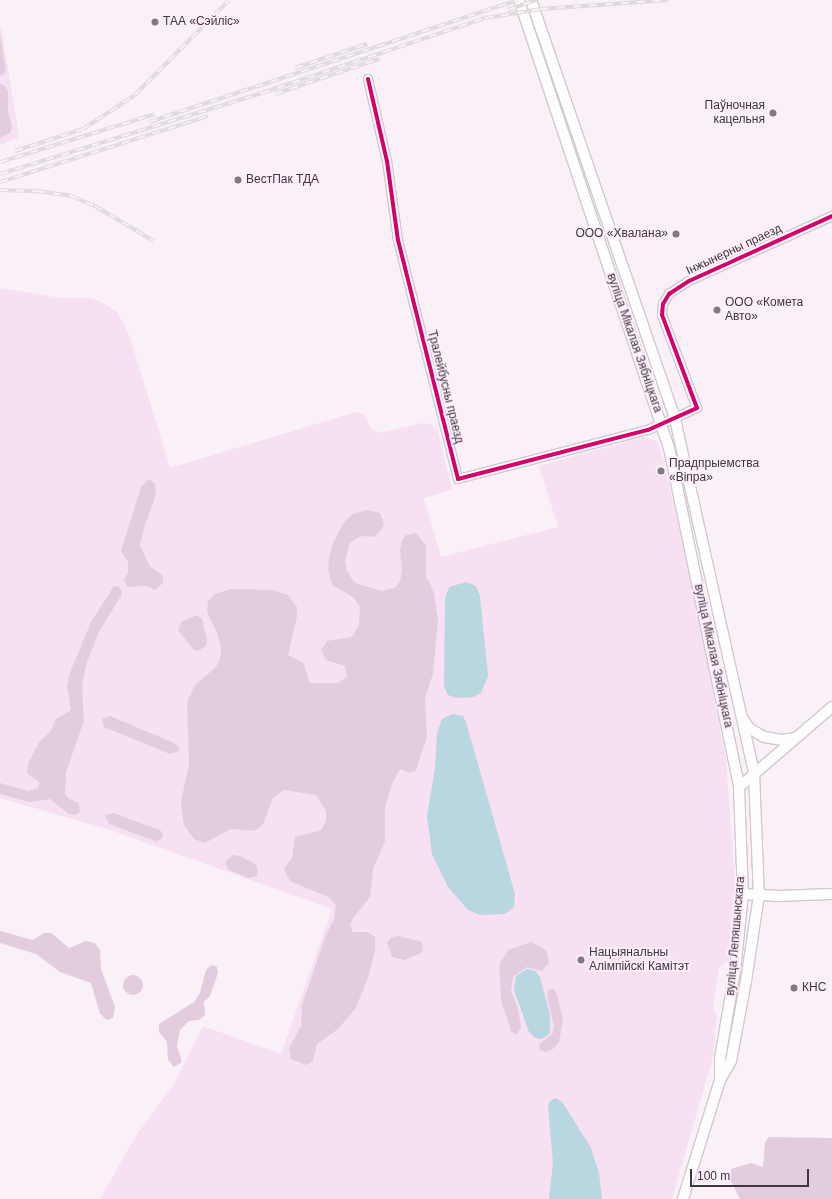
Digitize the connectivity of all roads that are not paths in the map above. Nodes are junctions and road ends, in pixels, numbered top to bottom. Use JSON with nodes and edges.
{"nodes":[{"id":1,"x":519,"y":0,"type":"edge"},
{"id":2,"x":531,"y":0,"type":"edge"},
{"id":3,"x":368,"y":79,"type":"dead end"},
{"id":4,"x":832,"y":216,"type":"edge"},
{"id":5,"x":675,"y":419,"type":"junction"},
{"id":6,"x":662,"y":424,"type":"junction"},
{"id":7,"x":832,"y":707,"type":"edge"},
{"id":8,"x":742,"y":717,"type":"junction"},
{"id":9,"x":795,"y":738,"type":"junction"},
{"id":10,"x":754,"y":773,"type":"junction"},
{"id":11,"x":739,"y":787,"type":"junction"},
{"id":12,"x":743,"y":894,"type":"junction"},
{"id":13,"x":832,"y":894,"type":"edge"},
{"id":14,"x":759,"y":895,"type":"junction"},
{"id":15,"x":720,"y":1080,"type":"junction"},
{"id":16,"x":683,"y":1199,"type":"edge"}],
"edges":[{"from":1,"to":6,"type":"main road","name":"вуліца Мікалая Зябніцкага"},
{"from":2,"to":5,"type":"main road","name":"вуліца Мікалая Зябніцкага"},
{"from":3,"to":6,"type":"street","name":"Тралейбусны праезд"},
{"from":4,"to":5,"type":"street","name":"Інжынерны праезд"},
{"from":5,"to":6,"type":"street","name":"Тралейбусны праезд"},
{"from":5,"to":8,"type":"main road","name":"вуліца Мікалая Зябніцкага"},
{"from":6,"to":11,"type":"main road","name":"вуліца Мікалая Зябніцкага"},
{"from":7,"to":9,"type":"main road"},
{"from":8,"to":9,"type":"main road"},
{"from":8,"to":10,"type":"main road","name":"вуліца Мікалая Зябніцкага"},
{"from":9,"to":10,"type":"main road"},
{"from":10,"to":11,"type":"main road"},
{"from":10,"to":14,"type":"main road","name":"вуліца Лепяшынскага"},
{"from":11,"to":12,"type":"main road","name":"вуліца Лепяшынскага"},
{"from":12,"to":14,"type":"main road"},
{"from":12,"to":15,"type":"main road","name":"вуліца Лепяшынскага"},
{"from":13,"to":14,"type":"main road"},
{"from":14,"to":15,"type":"main road","name":"вуліца Лепяшынскага"},
{"from":15,"to":16,"type":"main road","name":"вуліца Лепяшынскага"}]}
